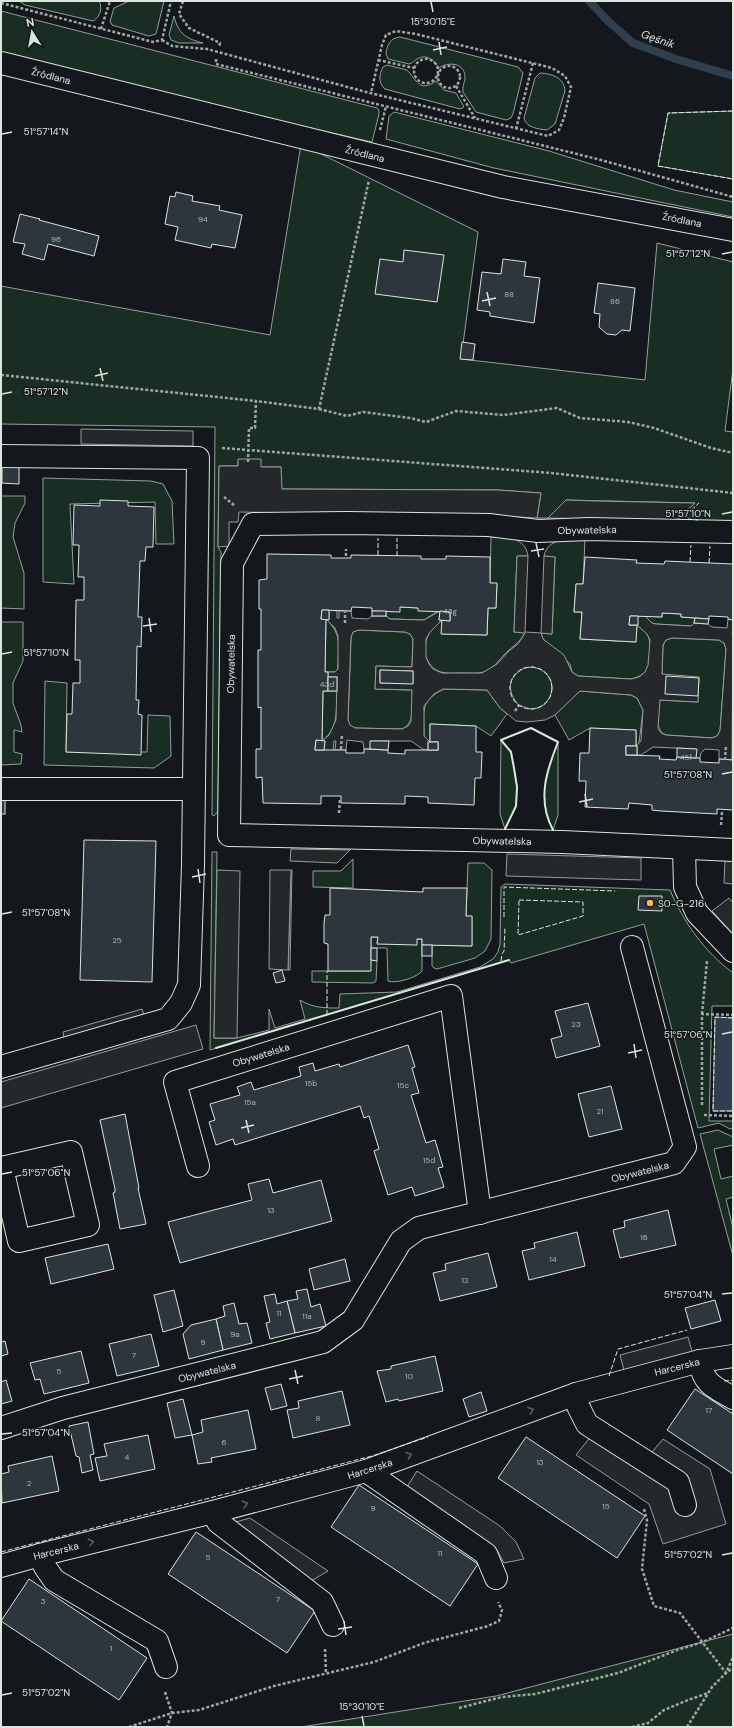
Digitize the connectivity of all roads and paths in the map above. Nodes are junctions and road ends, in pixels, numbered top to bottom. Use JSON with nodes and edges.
{"nodes":[{"id":1,"x":13,"y":1,"type":"edge"},
{"id":2,"x":110,"y":1,"type":"edge"},
{"id":3,"x":171,"y":1,"type":"edge"},
{"id":4,"x":183,"y":1,"type":"edge"},
{"id":5,"x":1,"y":3,"type":"edge"},
{"id":6,"x":12,"y":6,"type":"junction"},
{"id":7,"x":101,"y":29,"type":"junction"},
{"id":8,"x":162,"y":40,"type":"junction"},
{"id":9,"x":219,"y":47,"type":"dead end"},
{"id":10,"x":216,"y":59,"type":"dead end"},
{"id":11,"x":378,"y":60,"type":"junction"},
{"id":12,"x":1,"y":63,"type":"edge"},
{"id":13,"x":533,"y":63,"type":"junction"},
{"id":14,"x":414,"y":68,"type":"junction"},
{"id":15,"x":438,"y":75,"type":"junction"},
{"id":16,"x":456,"y":86,"type":"junction"},
{"id":17,"x":371,"y":93,"type":"junction"},
{"id":18,"x":386,"y":106,"type":"junction"},
{"id":19,"x":476,"y":118,"type":"junction"},
{"id":20,"x":516,"y":129,"type":"junction"},
{"id":21,"x":379,"y":132,"type":"dead end"},
{"id":22,"x":733,"y":197,"type":"edge"},
{"id":23,"x":365,"y":204,"type":"dead end"},
{"id":24,"x":733,"y":230,"type":"edge"},
{"id":25,"x":1,"y":374,"type":"edge"},
{"id":26,"x":256,"y":401,"type":"junction"},
{"id":27,"x":319,"y":409,"type":"junction"},
{"id":28,"x":248,"y":450,"type":"junction"},
{"id":29,"x":733,"y":453,"type":"edge"},
{"id":30,"x":1,"y":456,"type":"edge"},
{"id":31,"x":198,"y":458,"type":"junction"},
{"id":32,"x":248,"y":462,"type":"dead end"},
{"id":33,"x":733,"y":493,"type":"edge"},
{"id":34,"x":733,"y":532,"type":"edge"},
{"id":35,"x":345,"y":612,"type":"dead end"},
{"id":36,"x":345,"y":623,"type":"dead end"},
{"id":37,"x":519,"y":705,"type":"dead end"},
{"id":38,"x":515,"y":711,"type":"dead end"},
{"id":39,"x":342,"y":734,"type":"dead end"},
{"id":40,"x":726,"y":745,"type":"dead end"},
{"id":41,"x":341,"y":750,"type":"dead end"},
{"id":42,"x":725,"y":760,"type":"dead end"},
{"id":43,"x":1,"y":789,"type":"edge"},
{"id":44,"x":194,"y":789,"type":"junction"},
{"id":45,"x":684,"y":848,"type":"junction"},
{"id":46,"x":733,"y":850,"type":"edge"},
{"id":47,"x":712,"y":930,"type":"junction"},
{"id":48,"x":632,"y":947,"type":"dead end"},
{"id":49,"x":733,"y":951,"type":"edge"},
{"id":50,"x":702,"y":1014,"type":"junction"},
{"id":51,"x":733,"y":1015,"type":"edge"},
{"id":52,"x":1,"y":1067,"type":"edge"},
{"id":53,"x":702,"y":1108,"type":"dead end"},
{"id":54,"x":702,"y":1115,"type":"dead end"},
{"id":55,"x":733,"y":1116,"type":"edge"},
{"id":56,"x":198,"y":1166,"type":"dead end"},
{"id":57,"x":1,"y":1168,"type":"edge"},
{"id":58,"x":480,"y":1213,"type":"junction"},
{"id":59,"x":733,"y":1356,"type":"edge"},
{"id":60,"x":700,"y":1361,"type":"junction"},
{"id":61,"x":576,"y":1394,"type":"junction"},
{"id":62,"x":733,"y":1398,"type":"edge"},
{"id":63,"x":1,"y":1428,"type":"edge"},
{"id":64,"x":366,"y":1471,"type":"junction"},
{"id":65,"x":685,"y":1505,"type":"dead end"},
{"id":66,"x":644,"y":1509,"type":"dead end"},
{"id":67,"x":214,"y":1512,"type":"junction"},
{"id":68,"x":40,"y":1555,"type":"junction"},
{"id":69,"x":1,"y":1566,"type":"edge"},
{"id":70,"x":496,"y":1588,"type":"joint"},
{"id":71,"x":333,"y":1625,"type":"dead end"},
{"id":72,"x":733,"y":1628,"type":"edge"},
{"id":73,"x":703,"y":1642,"type":"junction"},
{"id":74,"x":733,"y":1657,"type":"edge"},
{"id":75,"x":166,"y":1667,"type":"dead end"},
{"id":76,"x":733,"y":1668,"type":"edge"},
{"id":77,"x":726,"y":1673,"type":"junction"},
{"id":78,"x":708,"y":1693,"type":"junction"},
{"id":79,"x":459,"y":1708,"type":"dead end"},
{"id":80,"x":172,"y":1713,"type":"junction"},
{"id":81,"x":129,"y":1727,"type":"edge"},
{"id":82,"x":167,"y":1727,"type":"edge"},
{"id":83,"x":632,"y":1727,"type":"edge"},
{"id":84,"x":687,"y":1727,"type":"edge"}],
"edges":[{"from":1,"to":6,"type":"path"},
{"from":2,"to":7,"type":"path"},
{"from":3,"to":8,"type":"path"},
{"from":4,"to":9,"type":"path"},
{"from":5,"to":6,"type":"path"},
{"from":6,"to":7,"type":"path"},
{"from":7,"to":8,"type":"path"},
{"from":8,"to":17,"type":"path"},
{"from":10,"to":18,"type":"path"},
{"from":11,"to":13,"type":"path"},
{"from":11,"to":14,"type":"path"},
{"from":11,"to":17,"type":"path"},
{"from":12,"to":24,"type":"street","name":"Źródlana"},
{"from":13,"to":20,"type":"path"},
{"from":13,"to":20,"type":"path"},
{"from":14,"to":15,"type":"path"},
{"from":14,"to":15,"type":"path"},
{"from":15,"to":16,"type":"path"},
{"from":15,"to":16,"type":"path"},
{"from":16,"to":19,"type":"path"},
{"from":17,"to":19,"type":"path"},
{"from":18,"to":21,"type":"path"},
{"from":18,"to":22,"type":"path"},
{"from":19,"to":20,"type":"path"},
{"from":23,"to":27,"type":"path"},
{"from":25,"to":26,"type":"path"},
{"from":26,"to":27,"type":"path"},
{"from":26,"to":28,"type":"path"},
{"from":27,"to":29,"type":"path"},
{"from":28,"to":31,"type":"path"},
{"from":28,"to":32,"type":"path"},
{"from":28,"to":33,"type":"path"},
{"from":30,"to":31,"type":"street"},
{"from":31,"to":44,"type":"street"},
{"from":34,"to":45,"type":"street","name":"Obywatelska"},
{"from":35,"to":36,"type":"path"},
{"from":37,"to":38,"type":"path"},
{"from":39,"to":41,"type":"path"},
{"from":40,"to":42,"type":"path"},
{"from":43,"to":44,"type":"street"},
{"from":44,"to":52,"type":"street"},
{"from":45,"to":46,"type":"street","name":"Obywatelska"},
{"from":45,"to":47,"type":"street"},
{"from":47,"to":49,"type":"street"},
{"from":47,"to":50,"type":"path"},
{"from":48,"to":58,"type":"street","name":"Obywatelska"},
{"from":50,"to":51,"type":"path"},
{"from":50,"to":53,"type":"path"},
{"from":54,"to":55,"type":"path"},
{"from":56,"to":58,"type":"street","name":"Obywatelska"},
{"from":57,"to":57,"type":"street"},
{"from":58,"to":63,"type":"street","name":"Obywatelska"},
{"from":59,"to":60,"type":"street","name":"Harcerska"},
{"from":60,"to":61,"type":"street","name":"Harcerska"},
{"from":60,"to":62,"type":"street"},
{"from":64,"to":61,"type":"street","name":"Harcerska","one_way":true},
{"from":61,"to":65,"type":"street"},
{"from":67,"to":64,"type":"street","name":"Harcerska","one_way":true},
{"from":64,"to":70,"type":"street"},
{"from":66,"to":73,"type":"path"},
{"from":68,"to":67,"type":"street","name":"Harcerska","one_way":true},
{"from":67,"to":71,"type":"street"},
{"from":68,"to":69,"type":"street","name":"Harcerska"},
{"from":68,"to":75,"type":"street"},
{"from":70,"to":80,"type":"path"},
{"from":72,"to":73,"type":"path"},
{"from":73,"to":77,"type":"path"},
{"from":73,"to":79,"type":"path"},
{"from":74,"to":77,"type":"path"},
{"from":76,"to":77,"type":"path"},
{"from":77,"to":78,"type":"path"},
{"from":78,"to":83,"type":"path"},
{"from":78,"to":84,"type":"path"},
{"from":80,"to":81,"type":"path"},
{"from":80,"to":82,"type":"path"}]}
